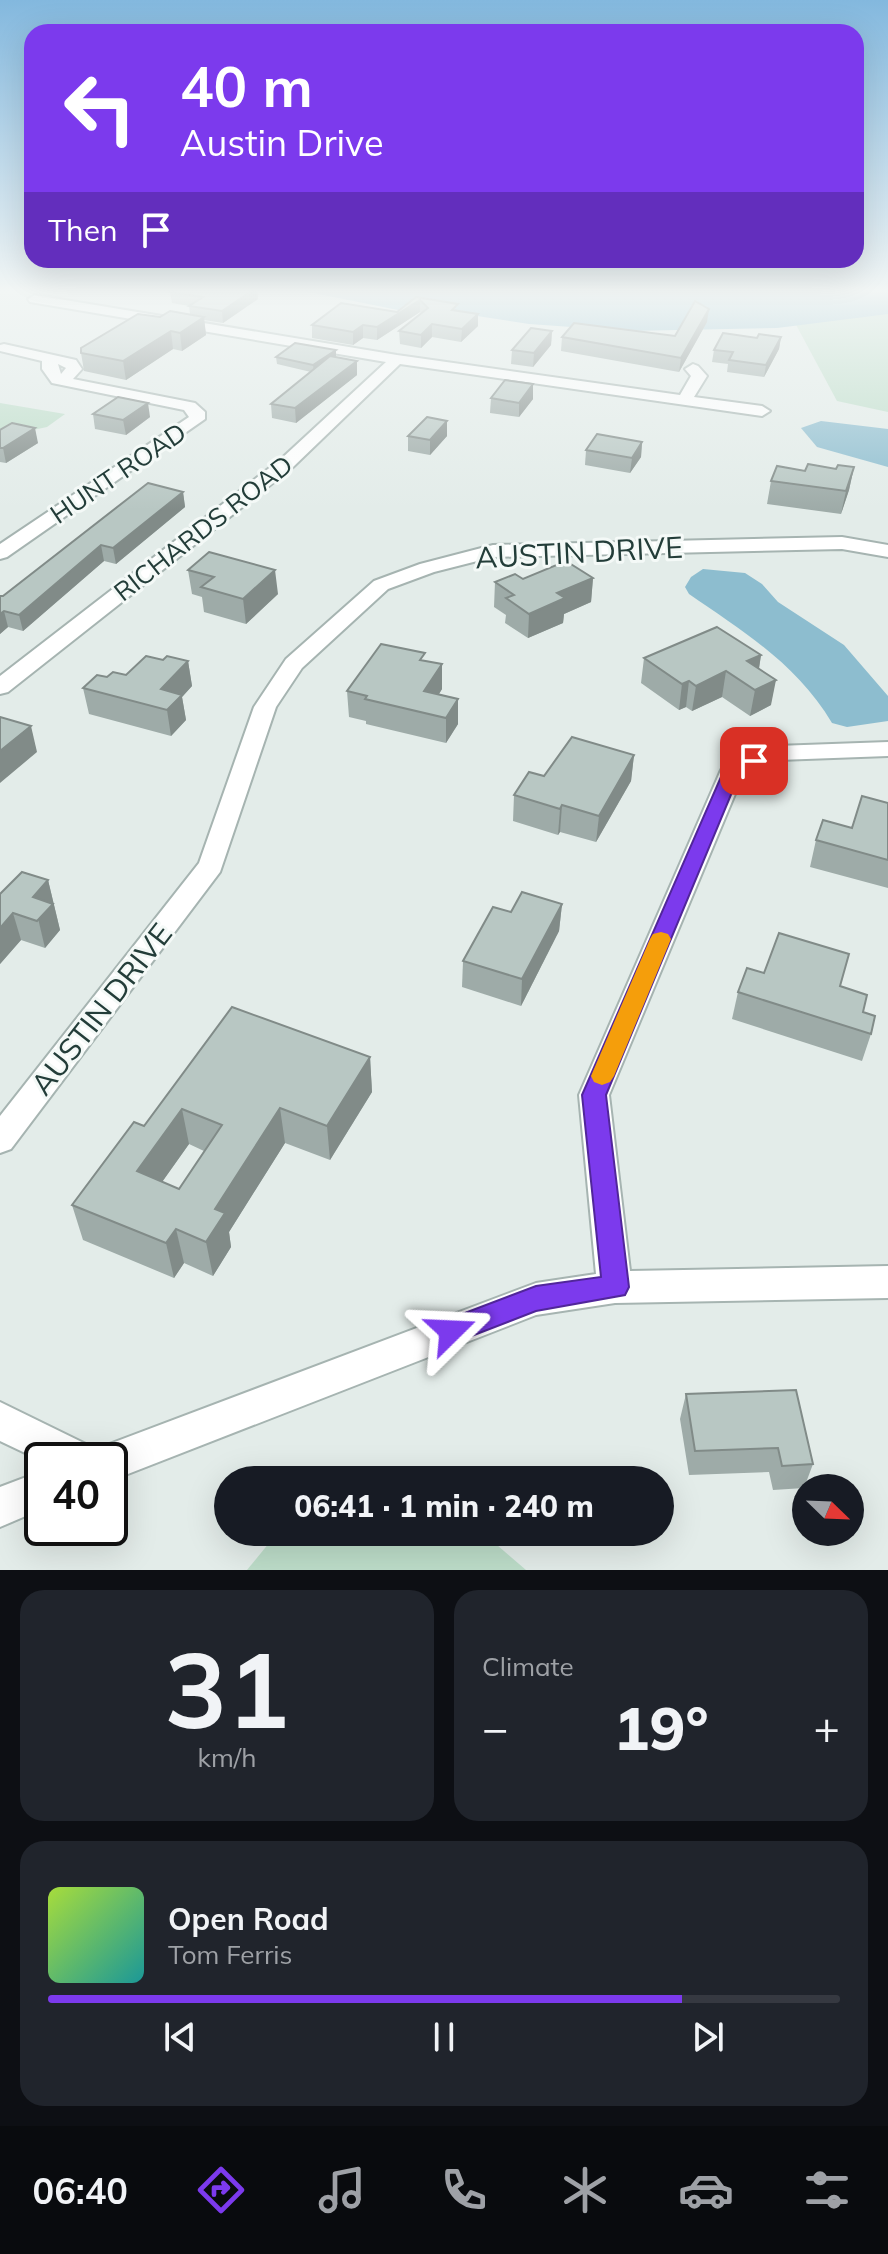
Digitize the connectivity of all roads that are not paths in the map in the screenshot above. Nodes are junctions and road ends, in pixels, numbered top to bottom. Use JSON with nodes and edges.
{"nodes":[{"id":1,"x":51,"y":363,"type":"edge"},
{"id":2,"x":375,"y":363,"type":"edge"},
{"id":3,"x":450,"y":363,"type":"edge"},
{"id":4,"x":693,"y":369,"type":"dead end"},
{"id":5,"x":684,"y":400,"type":"junction"},
{"id":6,"x":762,"y":411,"type":"dead end"},
{"id":7,"x":888,"y":551,"type":"edge"},
{"id":8,"x":0,"y":553,"type":"edge"},
{"id":9,"x":0,"y":687,"type":"edge"},
{"id":10,"x":888,"y":749,"type":"edge"},
{"id":11,"x":0,"y":1140,"type":"edge"},
{"id":12,"x":888,"y":1282,"type":"edge"},
{"id":13,"x":615,"y":1287,"type":"junction"},
{"id":14,"x":0,"y":1421,"type":"edge"},
{"id":15,"x":44,"y":1442,"type":"edge"},
{"id":16,"x":128,"y":1455,"type":"edge"},
{"id":17,"x":24,"y":1497,"type":"edge"},
{"id":18,"x":0,"y":1507,"type":"edge"}],
"edges":[{"from":1,"to":8,"type":"street","name":"HUNT ROAD"},
{"from":2,"to":9,"type":"street","name":"RICHARDS ROAD"},
{"from":3,"to":5,"type":"street"},
{"from":4,"to":5,"type":"street"},
{"from":5,"to":6,"type":"street"},
{"from":7,"to":11,"type":"street","name":"AUSTIN DRIVE"},
{"from":10,"to":13,"type":"street"},
{"from":12,"to":13,"type":"street"},
{"from":13,"to":16,"type":"street"},
{"from":14,"to":15,"type":"street"},
{"from":17,"to":18,"type":"street"}]}
